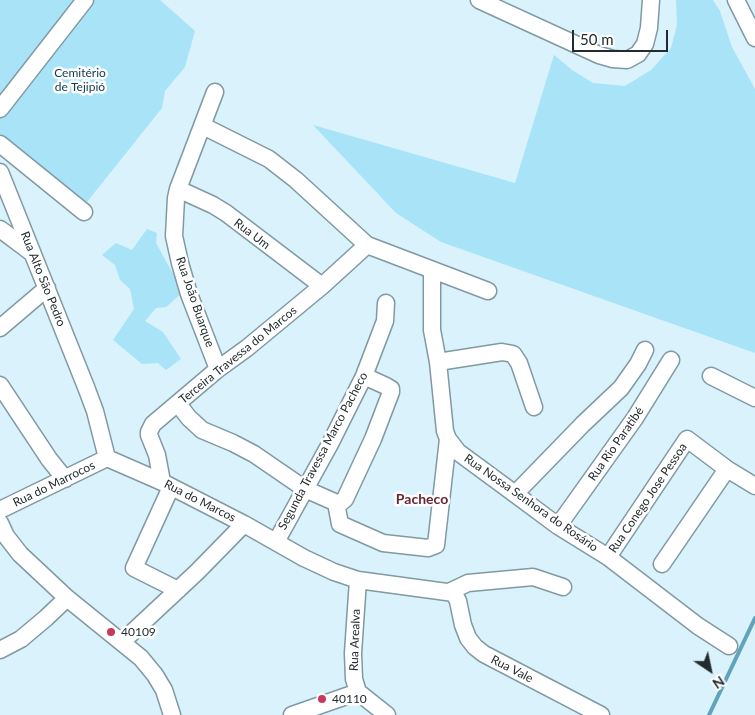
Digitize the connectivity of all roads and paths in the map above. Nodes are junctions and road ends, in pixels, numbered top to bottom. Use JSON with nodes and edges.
{"nodes":[{"id":1,"x":85,"y":0,"type":"edge"},
{"id":2,"x":479,"y":0,"type":"edge"},
{"id":3,"x":651,"y":0,"type":"edge"},
{"id":4,"x":736,"y":0,"type":"edge"},
{"id":5,"x":755,"y":38,"type":"edge"},
{"id":6,"x":215,"y":92,"type":"dead end"},
{"id":7,"x":0,"y":109,"type":"edge"},
{"id":8,"x":202,"y":126,"type":"junction"},
{"id":9,"x":0,"y":144,"type":"edge"},
{"id":10,"x":0,"y":172,"type":"edge"},
{"id":11,"x":178,"y":189,"type":"junction"},
{"id":12,"x":84,"y":212,"type":"dead end"},
{"id":13,"x":0,"y":230,"type":"edge"},
{"id":14,"x":367,"y":245,"type":"junction"},
{"id":15,"x":32,"y":252,"type":"junction"},
{"id":16,"x":432,"y":270,"type":"junction"},
{"id":17,"x":322,"y":286,"type":"junction"},
{"id":18,"x":47,"y":288,"type":"junction"},
{"id":19,"x":488,"y":291,"type":"dead end"},
{"id":20,"x":386,"y":304,"type":"dead end"},
{"id":21,"x":0,"y":328,"type":"edge"},
{"id":22,"x":645,"y":350,"type":"dead end"},
{"id":23,"x":671,"y":360,"type":"dead end"},
{"id":24,"x":438,"y":362,"type":"junction"},
{"id":25,"x":218,"y":370,"type":"junction"},
{"id":26,"x":364,"y":376,"type":"junction"},
{"id":27,"x":711,"y":376,"type":"dead end"},
{"id":28,"x":0,"y":385,"type":"edge"},
{"id":29,"x":755,"y":398,"type":"edge"},
{"id":30,"x":178,"y":404,"type":"junction"},
{"id":31,"x":534,"y":407,"type":"dead end"},
{"id":32,"x":448,"y":439,"type":"junction"},
{"id":33,"x":107,"y":458,"type":"junction"},
{"id":34,"x":727,"y":468,"type":"junction"},
{"id":35,"x":65,"y":479,"type":"junction"},
{"id":36,"x":166,"y":484,"type":"junction"},
{"id":37,"x":755,"y":486,"type":"edge"},
{"id":38,"x":305,"y":489,"type":"junction"},
{"id":39,"x":514,"y":494,"type":"junction"},
{"id":40,"x":339,"y":503,"type":"junction"},
{"id":41,"x":0,"y":510,"type":"edge"},
{"id":42,"x":0,"y":523,"type":"edge"},
{"id":43,"x":244,"y":524,"type":"junction"},
{"id":44,"x":558,"y":526,"type":"junction"},
{"id":45,"x":276,"y":542,"type":"junction"},
{"id":46,"x":608,"y":556,"type":"junction"},
{"id":47,"x":662,"y":564,"type":"dead end"},
{"id":48,"x":358,"y":580,"type":"junction"},
{"id":49,"x":563,"y":587,"type":"dead end"},
{"id":50,"x":178,"y":590,"type":"junction"},
{"id":51,"x":454,"y":593,"type":"junction"},
{"id":52,"x":67,"y":598,"type":"junction"},
{"id":53,"x":122,"y":642,"type":"junction"},
{"id":54,"x":729,"y":646,"type":"dead end"},
{"id":55,"x":0,"y":650,"type":"edge"},
{"id":56,"x":358,"y":692,"type":"junction"},
{"id":57,"x":172,"y":715,"type":"edge"},
{"id":58,"x":292,"y":715,"type":"edge"},
{"id":59,"x":387,"y":715,"type":"edge"},
{"id":60,"x":601,"y":715,"type":"edge"}],
"edges":[{"from":1,"to":7,"type":"street"},
{"from":2,"to":3,"type":"street"},
{"from":4,"to":5,"type":"street"},
{"from":6,"to":8,"type":"street","name":"Rua João Buarque"},
{"from":8,"to":11,"type":"street","name":"Rua João Buarque"},
{"from":8,"to":14,"type":"street"},
{"from":9,"to":12,"type":"street"},
{"from":10,"to":15,"type":"street","name":"Rua Alto São Pedro"},
{"from":11,"to":17,"type":"street","name":"Rua Um"},
{"from":11,"to":25,"type":"street","name":"Rua João Buarque"},
{"from":13,"to":15,"type":"street"},
{"from":14,"to":16,"type":"street"},
{"from":14,"to":17,"type":"street","name":"Terceira Travessa do Marcos"},
{"from":15,"to":18,"type":"street","name":"Rua Alto São Pedro"},
{"from":16,"to":19,"type":"street"},
{"from":16,"to":24,"type":"street"},
{"from":17,"to":25,"type":"street","name":"Terceira Travessa do Marcos"},
{"from":18,"to":21,"type":"street"},
{"from":18,"to":33,"type":"street","name":"Rua Alto São Pedro"},
{"from":20,"to":26,"type":"street","name":"Segunda Travessa Marco Pacheco"},
{"from":22,"to":39,"type":"street"},
{"from":23,"to":44,"type":"street","name":"Rua Rio Paratibé"},
{"from":24,"to":31,"type":"street"},
{"from":24,"to":32,"type":"street"},
{"from":25,"to":30,"type":"street","name":"Terceira Travessa do Marcos"},
{"from":26,"to":38,"type":"street","name":"Segunda Travessa Marco Pacheco"},
{"from":26,"to":40,"type":"street"},
{"from":27,"to":29,"type":"street"},
{"from":28,"to":35,"type":"street"},
{"from":30,"to":36,"type":"street","name":"Terceira Travessa do Marcos"},
{"from":30,"to":38,"type":"street"},
{"from":32,"to":39,"type":"street","name":"Rua Nossa Senhora do Rosário"},
{"from":32,"to":40,"type":"street"},
{"from":33,"to":35,"type":"street","name":"Rua do Marrocos"},
{"from":33,"to":36,"type":"street","name":"Rua do Marcos"},
{"from":34,"to":37,"type":"street"},
{"from":34,"to":46,"type":"street","name":"Rua Conego Jose Pessoa"},
{"from":34,"to":47,"type":"street"},
{"from":35,"to":41,"type":"street","name":"Rua do Marrocos"},
{"from":36,"to":43,"type":"street","name":"Rua do Marcos"},
{"from":36,"to":50,"type":"street"},
{"from":38,"to":40,"type":"street"},
{"from":38,"to":45,"type":"street","name":"Segunda Travessa Marco Pacheco"},
{"from":39,"to":44,"type":"street","name":"Rua Nossa Senhora do Rosário"},
{"from":42,"to":52,"type":"street"},
{"from":43,"to":45,"type":"street","name":"Rua do Marcos"},
{"from":43,"to":50,"type":"street"},
{"from":44,"to":46,"type":"street","name":"Rua Nossa Senhora do Rosário"},
{"from":45,"to":48,"type":"street","name":"Rua do Marcos"},
{"from":46,"to":54,"type":"street","name":"Rua Nossa Senhora do Rosário"},
{"from":48,"to":51,"type":"street"},
{"from":48,"to":56,"type":"street","name":"Rua Arealva"},
{"from":49,"to":51,"type":"street"},
{"from":50,"to":53,"type":"street"},
{"from":51,"to":60,"type":"street","name":"Rua Vale"},
{"from":52,"to":53,"type":"street"},
{"from":52,"to":55,"type":"street"},
{"from":53,"to":57,"type":"street"},
{"from":56,"to":58,"type":"street"},
{"from":56,"to":59,"type":"street"}]}
